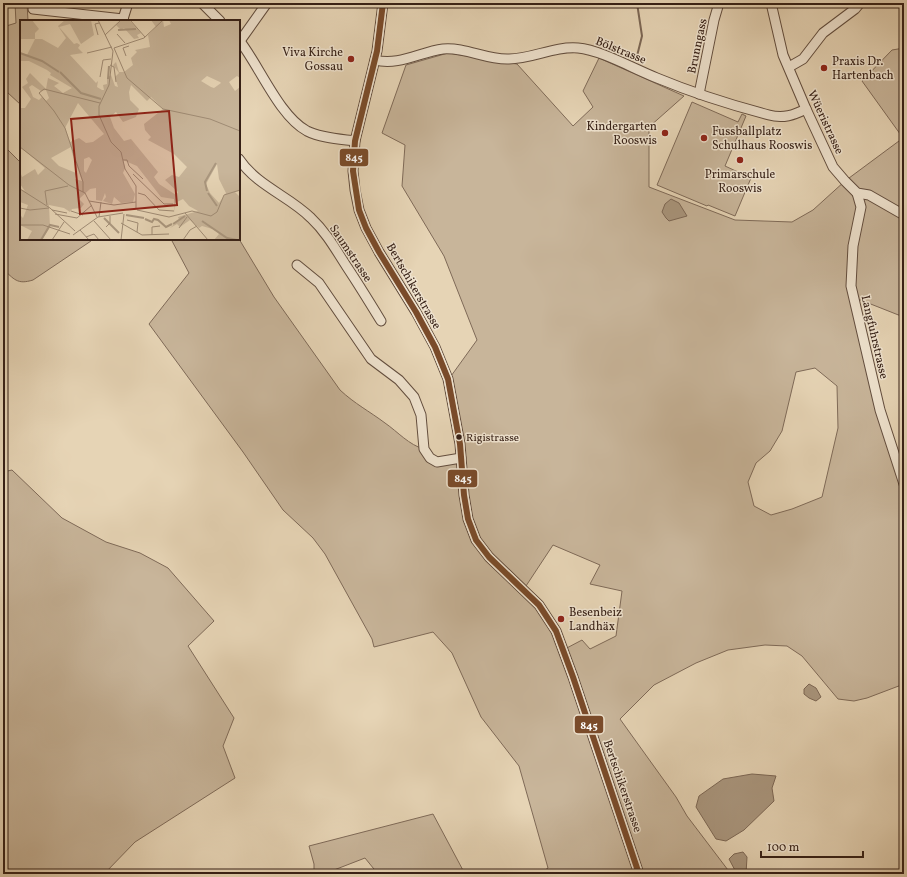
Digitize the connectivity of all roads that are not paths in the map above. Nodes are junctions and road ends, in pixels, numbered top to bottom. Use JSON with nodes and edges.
{"nodes":[{"id":1,"x":128,"y":3,"type":"edge"},
{"id":2,"x":202,"y":3,"type":"edge"},
{"id":3,"x":267,"y":3,"type":"edge"},
{"id":4,"x":383,"y":3,"type":"edge"},
{"id":5,"x":719,"y":3,"type":"edge"},
{"id":6,"x":771,"y":3,"type":"edge"},
{"id":7,"x":860,"y":3,"type":"edge"},
{"id":8,"x":33,"y":10,"type":"dead end"},
{"id":9,"x":123,"y":20,"type":"edge"},
{"id":10,"x":219,"y":20,"type":"edge"},
{"id":11,"x":240,"y":40,"type":"edge"},
{"id":12,"x":375,"y":60,"type":"junction"},
{"id":13,"x":788,"y":67,"type":"junction"},
{"id":14,"x":700,"y":94,"type":"junction"},
{"id":15,"x":806,"y":109,"type":"junction"},
{"id":16,"x":355,"y":141,"type":"junction"},
{"id":17,"x":240,"y":160,"type":"edge"},
{"id":18,"x":857,"y":193,"type":"junction"},
{"id":19,"x":904,"y":215,"type":"edge"},
{"id":20,"x":296,"y":265,"type":"dead end"},
{"id":21,"x":381,"y":321,"type":"dead end"},
{"id":22,"x":461,"y":458,"type":"junction"},
{"id":23,"x":904,"y":484,"type":"edge"},
{"id":24,"x":639,"y":874,"type":"edge"}],
"edges":[{"from":1,"to":9,"type":"street"},
{"from":2,"to":10,"type":"street"},
{"from":3,"to":11,"type":"street"},
{"from":4,"to":12,"type":"street","name":"Bertschikerstrasse"},
{"from":5,"to":14,"type":"street","name":"Brunngass"},
{"from":6,"to":13,"type":"street","name":"Wüeristrasse"},
{"from":7,"to":13,"type":"street"},
{"from":8,"to":9,"type":"street"},
{"from":11,"to":16,"type":"street"},
{"from":12,"to":14,"type":"street","name":"Bölstrasse"},
{"from":12,"to":16,"type":"street","name":"Bertschikerstrasse"},
{"from":13,"to":15,"type":"street","name":"Wüeristrasse"},
{"from":14,"to":15,"type":"street","name":"Bölstrasse"},
{"from":15,"to":18,"type":"street","name":"Wüeristrasse"},
{"from":16,"to":22,"type":"street","name":"Bertschikerstrasse"},
{"from":17,"to":21,"type":"street","name":"Saumstrasse"},
{"from":18,"to":19,"type":"street","name":"Wüeristrasse"},
{"from":18,"to":23,"type":"street","name":"Langfuhrstrasse"},
{"from":20,"to":22,"type":"street"},
{"from":22,"to":24,"type":"street","name":"Bertschikerstrasse"}]}
